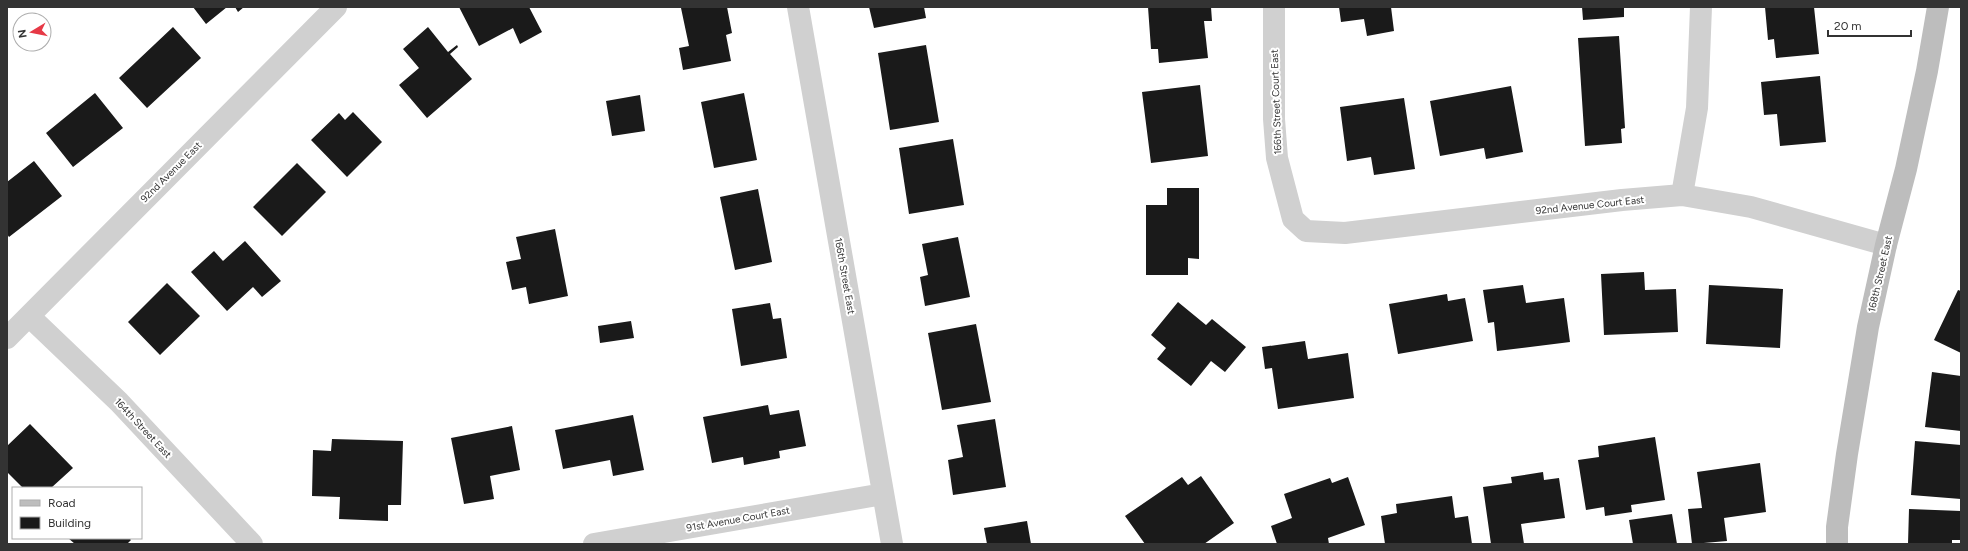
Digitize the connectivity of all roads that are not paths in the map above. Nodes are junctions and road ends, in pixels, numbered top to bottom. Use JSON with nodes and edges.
{"nodes":[{"id":1,"x":336,"y":7,"type":"edge"},
{"id":2,"x":798,"y":7,"type":"edge"},
{"id":3,"x":1274,"y":7,"type":"edge"},
{"id":4,"x":1701,"y":7,"type":"edge"},
{"id":5,"x":1938,"y":7,"type":"edge"},
{"id":6,"x":1682,"y":195,"type":"junction"},
{"id":7,"x":1293,"y":219,"type":"joint"},
{"id":8,"x":1886,"y":245,"type":"junction"},
{"id":9,"x":29,"y":316,"type":"junction"},
{"id":10,"x":7,"y":338,"type":"edge"},
{"id":11,"x":883,"y":494,"type":"junction"},
{"id":12,"x":252,"y":544,"type":"edge"},
{"id":13,"x":594,"y":544,"type":"edge"},
{"id":14,"x":892,"y":544,"type":"edge"},
{"id":15,"x":1837,"y":544,"type":"edge"}],
"edges":[{"from":1,"to":9,"type":"street","name":"92nd Avenue East"},
{"from":2,"to":11,"type":"street","name":"166th Street East"},
{"from":3,"to":7,"type":"street","name":"166th Street Court East"},
{"from":4,"to":6,"type":"street"},
{"from":5,"to":8,"type":"street","name":"168th Street East"},
{"from":6,"to":7,"type":"street","name":"92nd Avenue Court East"},
{"from":6,"to":8,"type":"street","name":"92nd Avenue Court East"},
{"from":8,"to":15,"type":"street","name":"168th Street East"},
{"from":9,"to":10,"type":"street","name":"92nd Avenue East"},
{"from":9,"to":12,"type":"street","name":"164th Street East"},
{"from":11,"to":13,"type":"street","name":"91st Avenue Court East"},
{"from":11,"to":14,"type":"street","name":"166th Street East"}]}
